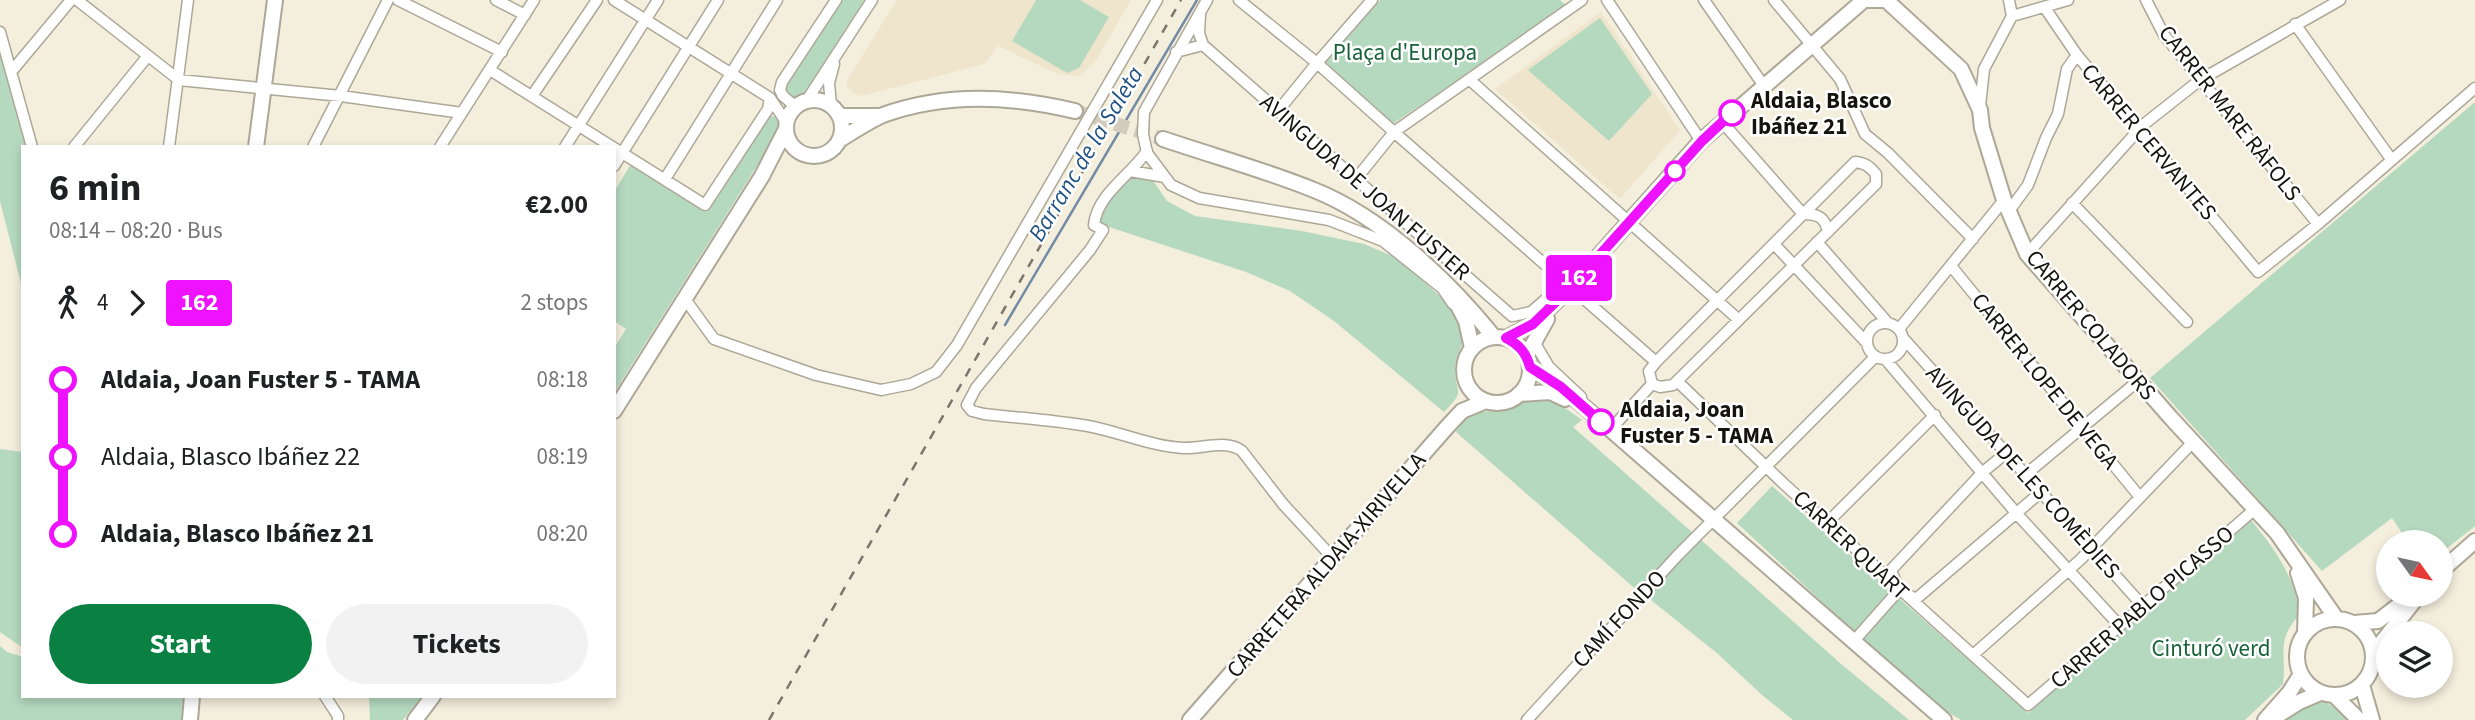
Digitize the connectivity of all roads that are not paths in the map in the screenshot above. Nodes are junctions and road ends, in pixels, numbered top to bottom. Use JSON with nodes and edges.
{"nodes":[{"id":1,"x":71,"y":0,"type":"edge"},
{"id":2,"x":77,"y":0,"type":"edge"},
{"id":3,"x":188,"y":0,"type":"edge"},
{"id":4,"x":275,"y":0,"type":"edge"},
{"id":5,"x":388,"y":0,"type":"edge"},
{"id":6,"x":398,"y":0,"type":"edge"},
{"id":7,"x":496,"y":0,"type":"edge"},
{"id":8,"x":534,"y":0,"type":"edge"},
{"id":9,"x":597,"y":0,"type":"edge"},
{"id":10,"x":614,"y":0,"type":"edge"},
{"id":11,"x":658,"y":0,"type":"edge"},
{"id":12,"x":718,"y":0,"type":"edge"},
{"id":13,"x":777,"y":0,"type":"edge"},
{"id":14,"x":836,"y":0,"type":"edge"},
{"id":15,"x":872,"y":0,"type":"edge"},
{"id":16,"x":1157,"y":0,"type":"edge"},
{"id":17,"x":1207,"y":0,"type":"edge"},
{"id":18,"x":1238,"y":0,"type":"edge"},
{"id":19,"x":1372,"y":0,"type":"edge"},
{"id":20,"x":1607,"y":0,"type":"edge"},
{"id":21,"x":1774,"y":0,"type":"edge"},
{"id":22,"x":1864,"y":0,"type":"edge"},
{"id":23,"x":1886,"y":0,"type":"edge"},
{"id":24,"x":2009,"y":0,"type":"edge"},
{"id":25,"x":2068,"y":0,"type":"edge"},
{"id":26,"x":2146,"y":0,"type":"edge"},
{"id":27,"x":2340,"y":0,"type":"edge"},
{"id":28,"x":1707,"y":1,"type":"edge"},
{"id":29,"x":1576,"y":2,"type":"edge"},
{"id":30,"x":2045,"y":8,"type":"junction"},
{"id":31,"x":1200,"y":11,"type":"junction"},
{"id":32,"x":525,"y":15,"type":"junction"},
{"id":33,"x":2012,"y":16,"type":"junction"},
{"id":34,"x":646,"y":19,"type":"junction"},
{"id":35,"x":2295,"y":24,"type":"junction"},
{"id":36,"x":0,"y":32,"type":"edge"},
{"id":37,"x":1203,"y":45,"type":"junction"},
{"id":38,"x":1811,"y":45,"type":"junction"},
{"id":39,"x":688,"y":47,"type":"junction"},
{"id":40,"x":838,"y":51,"type":"junction"},
{"id":41,"x":502,"y":52,"type":"junction"},
{"id":42,"x":1176,"y":52,"type":"junction"},
{"id":43,"x":2077,"y":55,"type":"junction"},
{"id":44,"x":147,"y":57,"type":"junction"},
{"id":45,"x":1317,"y":63,"type":"junction"},
{"id":46,"x":1961,"y":69,"type":"junction"},
{"id":47,"x":1984,"y":69,"type":"junction"},
{"id":48,"x":490,"y":70,"type":"junction"},
{"id":49,"x":11,"y":72,"type":"junction"},
{"id":50,"x":731,"y":74,"type":"junction"},
{"id":51,"x":179,"y":80,"type":"junction"},
{"id":52,"x":1470,"y":80,"type":"junction"},
{"id":53,"x":2200,"y":80,"type":"junction"},
{"id":54,"x":1764,"y":86,"type":"junction"},
{"id":55,"x":263,"y":88,"type":"junction"},
{"id":56,"x":2475,"y":88,"type":"edge"},
{"id":57,"x":341,"y":96,"type":"junction"},
{"id":58,"x":532,"y":96,"type":"junction"},
{"id":59,"x":770,"y":98,"type":"junction"},
{"id":60,"x":801,"y":103,"type":"junction"},
{"id":61,"x":835,"y":110,"type":"junction"},
{"id":62,"x":1980,"y":110,"type":"junction"},
{"id":63,"x":1076,"y":111,"type":"tunnel mouth"},
{"id":64,"x":1278,"y":111,"type":"junction"},
{"id":65,"x":462,"y":113,"type":"junction"},
{"id":66,"x":882,"y":116,"type":"junction"},
{"id":67,"x":1723,"y":122,"type":"junction"},
{"id":68,"x":579,"y":124,"type":"junction"},
{"id":69,"x":786,"y":127,"type":"junction"},
{"id":70,"x":2138,"y":129,"type":"junction"},
{"id":71,"x":1394,"y":132,"type":"junction"},
{"id":72,"x":841,"y":139,"type":"junction"},
{"id":73,"x":1163,"y":139,"type":"tunnel mouth"},
{"id":74,"x":1702,"y":141,"type":"junction"},
{"id":75,"x":31,"y":145,"type":"edge"},
{"id":76,"x":76,"y":145,"type":"edge"},
{"id":77,"x":169,"y":145,"type":"edge"},
{"id":78,"x":256,"y":145,"type":"edge"},
{"id":79,"x":314,"y":145,"type":"edge"},
{"id":80,"x":441,"y":145,"type":"edge"},
{"id":81,"x":566,"y":145,"type":"edge"},
{"id":82,"x":611,"y":145,"type":"edge"},
{"id":83,"x":616,"y":148,"type":"edge"},
{"id":84,"x":1147,"y":151,"type":"junction"},
{"id":85,"x":623,"y":153,"type":"junction"},
{"id":86,"x":799,"y":153,"type":"junction"},
{"id":87,"x":2391,"y":159,"type":"junction"},
{"id":88,"x":616,"y":163,"type":"edge"},
{"id":89,"x":1129,"y":171,"type":"junction"},
{"id":90,"x":762,"y":176,"type":"junction"},
{"id":91,"x":1165,"y":177,"type":"junction"},
{"id":92,"x":664,"y":179,"type":"junction"},
{"id":93,"x":1356,"y":179,"type":"junction"},
{"id":94,"x":2072,"y":203,"type":"junction"},
{"id":95,"x":2007,"y":205,"type":"junction"},
{"id":96,"x":1804,"y":215,"type":"junction"},
{"id":97,"x":1628,"y":222,"type":"junction"},
{"id":98,"x":2318,"y":223,"type":"junction"},
{"id":99,"x":1828,"y":232,"type":"junction"},
{"id":100,"x":1973,"y":239,"type":"junction"},
{"id":101,"x":1817,"y":243,"type":"junction"},
{"id":102,"x":1774,"y":244,"type":"junction"},
{"id":103,"x":1436,"y":249,"type":"junction"},
{"id":104,"x":2027,"y":254,"type":"junction"},
{"id":105,"x":1795,"y":265,"type":"junction"},
{"id":106,"x":1951,"y":266,"type":"junction"},
{"id":107,"x":1442,"y":281,"type":"junction"},
{"id":108,"x":1571,"y":287,"type":"junction"},
{"id":109,"x":685,"y":299,"type":"junction"},
{"id":110,"x":1717,"y":301,"type":"junction"},
{"id":111,"x":1739,"y":320,"type":"junction"},
{"id":112,"x":1466,"y":321,"type":"junction"},
{"id":113,"x":2187,"y":322,"type":"dead end"},
{"id":114,"x":1888,"y":323,"type":"junction"},
{"id":115,"x":1539,"y":330,"type":"junction"},
{"id":116,"x":1902,"y":334,"type":"junction"},
{"id":117,"x":1500,"y":337,"type":"junction"},
{"id":118,"x":1865,"y":341,"type":"junction"},
{"id":119,"x":1472,"y":348,"type":"junction"},
{"id":120,"x":1875,"y":357,"type":"junction"},
{"id":121,"x":1886,"y":360,"type":"junction"},
{"id":122,"x":1528,"y":361,"type":"junction"},
{"id":123,"x":1656,"y":362,"type":"junction"},
{"id":124,"x":1677,"y":381,"type":"junction"},
{"id":125,"x":2138,"y":381,"type":"junction"},
{"id":126,"x":1653,"y":384,"type":"junction"},
{"id":127,"x":1468,"y":386,"type":"junction"},
{"id":128,"x":1519,"y":394,"type":"junction"},
{"id":129,"x":1486,"y":401,"type":"junction"},
{"id":130,"x":616,"y":408,"type":"edge"},
{"id":131,"x":1588,"y":410,"type":"junction"},
{"id":132,"x":1462,"y":411,"type":"junction"},
{"id":133,"x":1935,"y":415,"type":"junction"},
{"id":134,"x":2082,"y":427,"type":"junction"},
{"id":135,"x":1610,"y":430,"type":"junction"},
{"id":136,"x":2193,"y":442,"type":"junction"},
{"id":137,"x":2006,"y":453,"type":"junction"},
{"id":138,"x":1766,"y":467,"type":"junction"},
{"id":139,"x":1983,"y":472,"type":"junction"},
{"id":140,"x":2025,"y":475,"type":"junction"},
{"id":141,"x":2041,"y":492,"type":"junction"},
{"id":142,"x":2139,"y":496,"type":"junction"},
{"id":143,"x":2255,"y":509,"type":"junction"},
{"id":144,"x":2017,"y":514,"type":"junction"},
{"id":145,"x":1713,"y":520,"type":"junction"},
{"id":146,"x":1828,"y":522,"type":"junction"},
{"id":147,"x":2475,"y":541,"type":"edge"},
{"id":148,"x":2090,"y":548,"type":"junction"},
{"id":149,"x":1332,"y":557,"type":"junction"},
{"id":150,"x":2294,"y":558,"type":"junction"},
{"id":151,"x":2454,"y":560,"type":"edge"},
{"id":152,"x":2069,"y":570,"type":"junction"},
{"id":153,"x":1899,"y":590,"type":"junction"},
{"id":154,"x":2142,"y":605,"type":"junction"},
{"id":155,"x":2396,"y":607,"type":"edge"},
{"id":156,"x":2410,"y":607,"type":"edge"},
{"id":157,"x":2336,"y":618,"type":"junction"},
{"id":158,"x":2354,"y":623,"type":"junction"},
{"id":159,"x":2119,"y":625,"type":"junction"},
{"id":160,"x":2305,"y":633,"type":"junction"},
{"id":161,"x":1853,"y":642,"type":"junction"},
{"id":162,"x":2374,"y":652,"type":"junction"},
{"id":163,"x":1973,"y":654,"type":"junction"},
{"id":164,"x":2301,"y":674,"type":"junction"},
{"id":165,"x":2362,"y":685,"type":"junction"},
{"id":166,"x":2320,"y":693,"type":"junction"},
{"id":167,"x":2336,"y":696,"type":"junction"},
{"id":168,"x":192,"y":698,"type":"edge"},
{"id":169,"x":326,"y":698,"type":"edge"},
{"id":170,"x":432,"y":698,"type":"edge"},
{"id":171,"x":2028,"y":705,"type":"joint"},
{"id":172,"x":190,"y":720,"type":"edge"},
{"id":173,"x":338,"y":720,"type":"edge"},
{"id":174,"x":415,"y":720,"type":"edge"},
{"id":175,"x":1190,"y":720,"type":"edge"},
{"id":176,"x":1527,"y":720,"type":"edge"},
{"id":177,"x":1944,"y":720,"type":"edge"},
{"id":178,"x":2265,"y":720,"type":"edge"},
{"id":179,"x":2271,"y":720,"type":"edge"},
{"id":180,"x":2359,"y":720,"type":"edge"},
{"id":181,"x":2372,"y":720,"type":"edge"}],
"edges":[{"from":1,"to":49,"type":"street"},
{"from":2,"to":44,"type":"street"},
{"from":3,"to":51,"type":"street"},
{"from":4,"to":55,"type":"street"},
{"from":5,"to":57,"type":"street"},
{"from":6,"to":41,"type":"street"},
{"from":7,"to":32,"type":"street"},
{"from":8,"to":32,"type":"street"},
{"from":9,"to":58,"type":"street"},
{"from":10,"to":34,"type":"street"},
{"from":11,"to":34,"type":"street"},
{"from":12,"to":39,"type":"street"},
{"from":13,"to":50,"type":"street"},
{"from":14,"to":60,"type":"street"},
{"from":15,"to":40,"type":"street"},
{"from":16,"to":109,"type":"street"},
{"from":17,"to":31,"type":"street"},
{"from":18,"to":45,"type":"street"},
{"from":19,"to":45,"type":"street"},
{"from":20,"to":74,"type":"street"},
{"from":21,"to":38,"type":"street"},
{"from":22,"to":23,"type":"street","name":"CARRER COLADORS"},
{"from":22,"to":38,"type":"street"},
{"from":23,"to":46,"type":"street","name":"CARRER COLADORS"},
{"from":24,"to":33,"type":"street"},
{"from":25,"to":30,"type":"street"},
{"from":26,"to":53,"type":"street","name":"CARRER MARE RÀFOLS"},
{"from":27,"to":35,"type":"street"},
{"from":28,"to":54,"type":"street"},
{"from":29,"to":52,"type":"street"},
{"from":30,"to":33,"type":"street"},
{"from":30,"to":43,"type":"street","name":"CARRER CERVANTES"},
{"from":31,"to":37,"type":"street"},
{"from":31,"to":42,"type":"street"},
{"from":32,"to":41,"type":"street"},
{"from":33,"to":47,"type":"street"},
{"from":34,"to":39,"type":"street"},
{"from":34,"to":68,"type":"street"},
{"from":35,"to":53,"type":"street"},
{"from":35,"to":87,"type":"street"},
{"from":36,"to":49,"type":"street"},
{"from":37,"to":42,"type":"street"},
{"from":37,"to":64,"type":"street","name":"AVINGUDA DE JOAN FUSTER"},
{"from":38,"to":54,"type":"street"},
{"from":38,"to":100,"type":"street"},
{"from":39,"to":50,"type":"street"},
{"from":39,"to":85,"type":"street"},
{"from":40,"to":60,"type":"street"},
{"from":40,"to":61,"type":"street"},
{"from":41,"to":48,"type":"street"},
{"from":42,"to":84,"type":"street"},
{"from":43,"to":70,"type":"street","name":"CARRER CERVANTES"},
{"from":43,"to":95,"type":"street"},
{"from":44,"to":51,"type":"street"},
{"from":44,"to":76,"type":"street"},
{"from":45,"to":64,"type":"street"},
{"from":45,"to":71,"type":"street"},
{"from":46,"to":47,"type":"street"},
{"from":46,"to":62,"type":"street","name":"CARRER COLADORS"},
{"from":47,"to":62,"type":"street"},
{"from":48,"to":58,"type":"street"},
{"from":48,"to":65,"type":"street"},
{"from":49,"to":75,"type":"street"},
{"from":50,"to":59,"type":"street"},
{"from":50,"to":92,"type":"street"},
{"from":51,"to":55,"type":"street"},
{"from":51,"to":77,"type":"street"},
{"from":52,"to":71,"type":"street"},
{"from":52,"to":97,"type":"street"},
{"from":53,"to":70,"type":"street"},
{"from":53,"to":98,"type":"street","name":"CARRER MARE RÀFOLS"},
{"from":54,"to":67,"type":"street"},
{"from":55,"to":57,"type":"street"},
{"from":55,"to":78,"type":"street"},
{"from":56,"to":87,"type":"street"},
{"from":57,"to":65,"type":"street"},
{"from":57,"to":79,"type":"street"},
{"from":58,"to":68,"type":"street"},
{"from":59,"to":69,"type":"street"},
{"from":59,"to":92,"type":"street"},
{"from":60,"to":61,"type":"street"},
{"from":60,"to":69,"type":"street"},
{"from":61,"to":66,"type":"street"},
{"from":61,"to":72,"type":"street"},
{"from":62,"to":95,"type":"street","name":"CARRER COLADORS"},
{"from":63,"to":66,"type":"street"},
{"from":64,"to":93,"type":"street","name":"AVINGUDA DE JOAN FUSTER"},
{"from":65,"to":80,"type":"street"},
{"from":66,"to":72,"type":"street"},
{"from":67,"to":74,"type":"street"},
{"from":67,"to":96,"type":"street"},
{"from":68,"to":81,"type":"street"},
{"from":68,"to":82,"type":"street"},
{"from":69,"to":86,"type":"street"},
{"from":69,"to":90,"type":"street"},
{"from":70,"to":94,"type":"street"},
{"from":70,"to":98,"type":"street","name":"CARRER CERVANTES"},
{"from":71,"to":93,"type":"street"},
{"from":71,"to":108,"type":"street"},
{"from":72,"to":86,"type":"street"},
{"from":73,"to":107,"type":"street"},
{"from":74,"to":97,"type":"street"},
{"from":83,"to":85,"type":"street"},
{"from":84,"to":89,"type":"street"},
{"from":84,"to":91,"type":"street"},
{"from":85,"to":88,"type":"street"},
{"from":85,"to":92,"type":"street"},
{"from":86,"to":90,"type":"street"},
{"from":87,"to":98,"type":"street"},
{"from":89,"to":91,"type":"street"},
{"from":89,"to":149,"type":"street"},
{"from":90,"to":109,"type":"street"},
{"from":91,"to":112,"type":"street"},
{"from":93,"to":103,"type":"street","name":"AVINGUDA DE JOAN FUSTER"},
{"from":94,"to":104,"type":"street"},
{"from":94,"to":113,"type":"street"},
{"from":95,"to":100,"type":"street"},
{"from":95,"to":104,"type":"street","name":"CARRER COLADORS"},
{"from":96,"to":99,"type":"street"},
{"from":96,"to":99,"type":"street"},
{"from":96,"to":102,"type":"street"},
{"from":97,"to":108,"type":"street"},
{"from":97,"to":110,"type":"street"},
{"from":99,"to":101,"type":"street"},
{"from":100,"to":106,"type":"street"},
{"from":101,"to":105,"type":"street"},
{"from":101,"to":114,"type":"street"},
{"from":102,"to":105,"type":"street"},
{"from":102,"to":110,"type":"street"},
{"from":103,"to":107,"type":"street"},
{"from":103,"to":108,"type":"street","name":"AVINGUDA DE JOAN FUSTER"},
{"from":104,"to":125,"type":"street","name":"CARRER COLADORS"},
{"from":105,"to":111,"type":"street"},
{"from":105,"to":118,"type":"street"},
{"from":106,"to":116,"type":"street"},
{"from":106,"to":134,"type":"street","name":"CARRER LOPE DE VEGA"},
{"from":107,"to":112,"type":"street"},
{"from":107,"to":117,"type":"street"},
{"from":108,"to":115,"type":"street"},
{"from":108,"to":117,"type":"street"},
{"from":108,"to":123,"type":"street"},
{"from":109,"to":130,"type":"street"},
{"from":110,"to":111,"type":"street"},
{"from":110,"to":123,"type":"street"},
{"from":111,"to":124,"type":"street"},
{"from":112,"to":119,"type":"street"},
{"from":114,"to":116,"type":"street"},
{"from":114,"to":118,"type":"street"},
{"from":115,"to":122,"type":"street"},
{"from":115,"to":131,"type":"street"},
{"from":116,"to":121,"type":"street"},
{"from":116,"to":137,"type":"street","name":"AVINGUDA DE LES COMÈDIES"},
{"from":117,"to":119,"type":"street"},
{"from":117,"to":122,"type":"street"},
{"from":118,"to":120,"type":"street"},
{"from":119,"to":127,"type":"street"},
{"from":120,"to":121,"type":"street"},
{"from":120,"to":138,"type":"street","name":"CAMÍ FONDO"},
{"from":121,"to":133,"type":"street","name":"AVINGUDA DE LES COMÈDIES"},
{"from":122,"to":128,"type":"street"},
{"from":122,"to":131,"type":"street"},
{"from":123,"to":126,"type":"street"},
{"from":124,"to":126,"type":"street"},
{"from":124,"to":138,"type":"street","name":"CARRER QUART"},
{"from":125,"to":134,"type":"street"},
{"from":125,"to":136,"type":"street","name":"CARRER COLADORS"},
{"from":126,"to":135,"type":"street"},
{"from":127,"to":129,"type":"street"},
{"from":127,"to":132,"type":"street","name":"CARRETERA ALDAIA-XIRIVELLA"},
{"from":128,"to":129,"type":"street"},
{"from":128,"to":131,"type":"street"},
{"from":129,"to":132,"type":"street","name":"CARRETERA ALDAIA-XIRIVELLA"},
{"from":131,"to":135,"type":"street"},
{"from":132,"to":149,"type":"street","name":"CARRETERA ALDAIA-XIRIVELLA"},
{"from":133,"to":139,"type":"street","name":"AVINGUDA DE LES COMÈDIES"},
{"from":133,"to":146,"type":"street"},
{"from":134,"to":140,"type":"street"},
{"from":134,"to":142,"type":"street","name":"CARRER LOPE DE VEGA"},
{"from":135,"to":145,"type":"street"},
{"from":136,"to":142,"type":"street"},
{"from":136,"to":143,"type":"street","name":"CARRER COLADORS"},
{"from":137,"to":139,"type":"street"},
{"from":137,"to":140,"type":"street","name":"AVINGUDA DE LES COMÈDIES"},
{"from":138,"to":145,"type":"street","name":"CAMÍ FONDO"},
{"from":138,"to":146,"type":"street","name":"CARRER QUART"},
{"from":139,"to":144,"type":"street","name":"AVINGUDA DE LES COMÈDIES"},
{"from":139,"to":153,"type":"street"},
{"from":140,"to":141,"type":"street","name":"AVINGUDA DE LES COMÈDIES"},
{"from":141,"to":144,"type":"street"},
{"from":141,"to":148,"type":"street","name":"AVINGUDA DE LES COMÈDIES"},
{"from":142,"to":148,"type":"street"},
{"from":143,"to":150,"type":"street","name":"CARRER COLADORS"},
{"from":143,"to":154,"type":"street","name":"CARRER PABLO PICASSO"},
{"from":144,"to":152,"type":"street","name":"AVINGUDA DE LES COMÈDIES"},
{"from":144,"to":153,"type":"street"},
{"from":145,"to":161,"type":"street"},
{"from":145,"to":176,"type":"street","name":"CAMÍ FONDO"},
{"from":146,"to":153,"type":"street","name":"CARRER QUART"},
{"from":147,"to":151,"type":"street"},
{"from":148,"to":152,"type":"street"},
{"from":148,"to":154,"type":"street","name":"AVINGUDA DE LES COMÈDIES"},
{"from":149,"to":175,"type":"street","name":"CARRETERA ALDAIA-XIRIVELLA"},
{"from":150,"to":157,"type":"street"},
{"from":150,"to":160,"type":"street"},
{"from":152,"to":159,"type":"street","name":"AVINGUDA DE LES COMÈDIES"},
{"from":152,"to":163,"type":"street"},
{"from":153,"to":161,"type":"street"},
{"from":153,"to":163,"type":"street","name":"CARRER QUART"},
{"from":154,"to":159,"type":"street","name":"CARRER PABLO PICASSO"},
{"from":155,"to":158,"type":"street"},
{"from":156,"to":162,"type":"street"},
{"from":157,"to":158,"type":"street"},
{"from":157,"to":160,"type":"street"},
{"from":158,"to":162,"type":"street"},
{"from":159,"to":171,"type":"street","name":"CARRER PABLO PICASSO"},
{"from":160,"to":164,"type":"street"},
{"from":161,"to":177,"type":"street"},
{"from":162,"to":165,"type":"street"},
{"from":163,"to":171,"type":"street","name":"CARRER QUART"},
{"from":164,"to":166,"type":"street"},
{"from":164,"to":178,"type":"street"},
{"from":165,"to":167,"type":"street"},
{"from":165,"to":181,"type":"street"},
{"from":166,"to":167,"type":"street"},
{"from":166,"to":179,"type":"street"},
{"from":167,"to":180,"type":"street"},
{"from":168,"to":172,"type":"street"},
{"from":169,"to":173,"type":"street"},
{"from":170,"to":174,"type":"street"}]}
